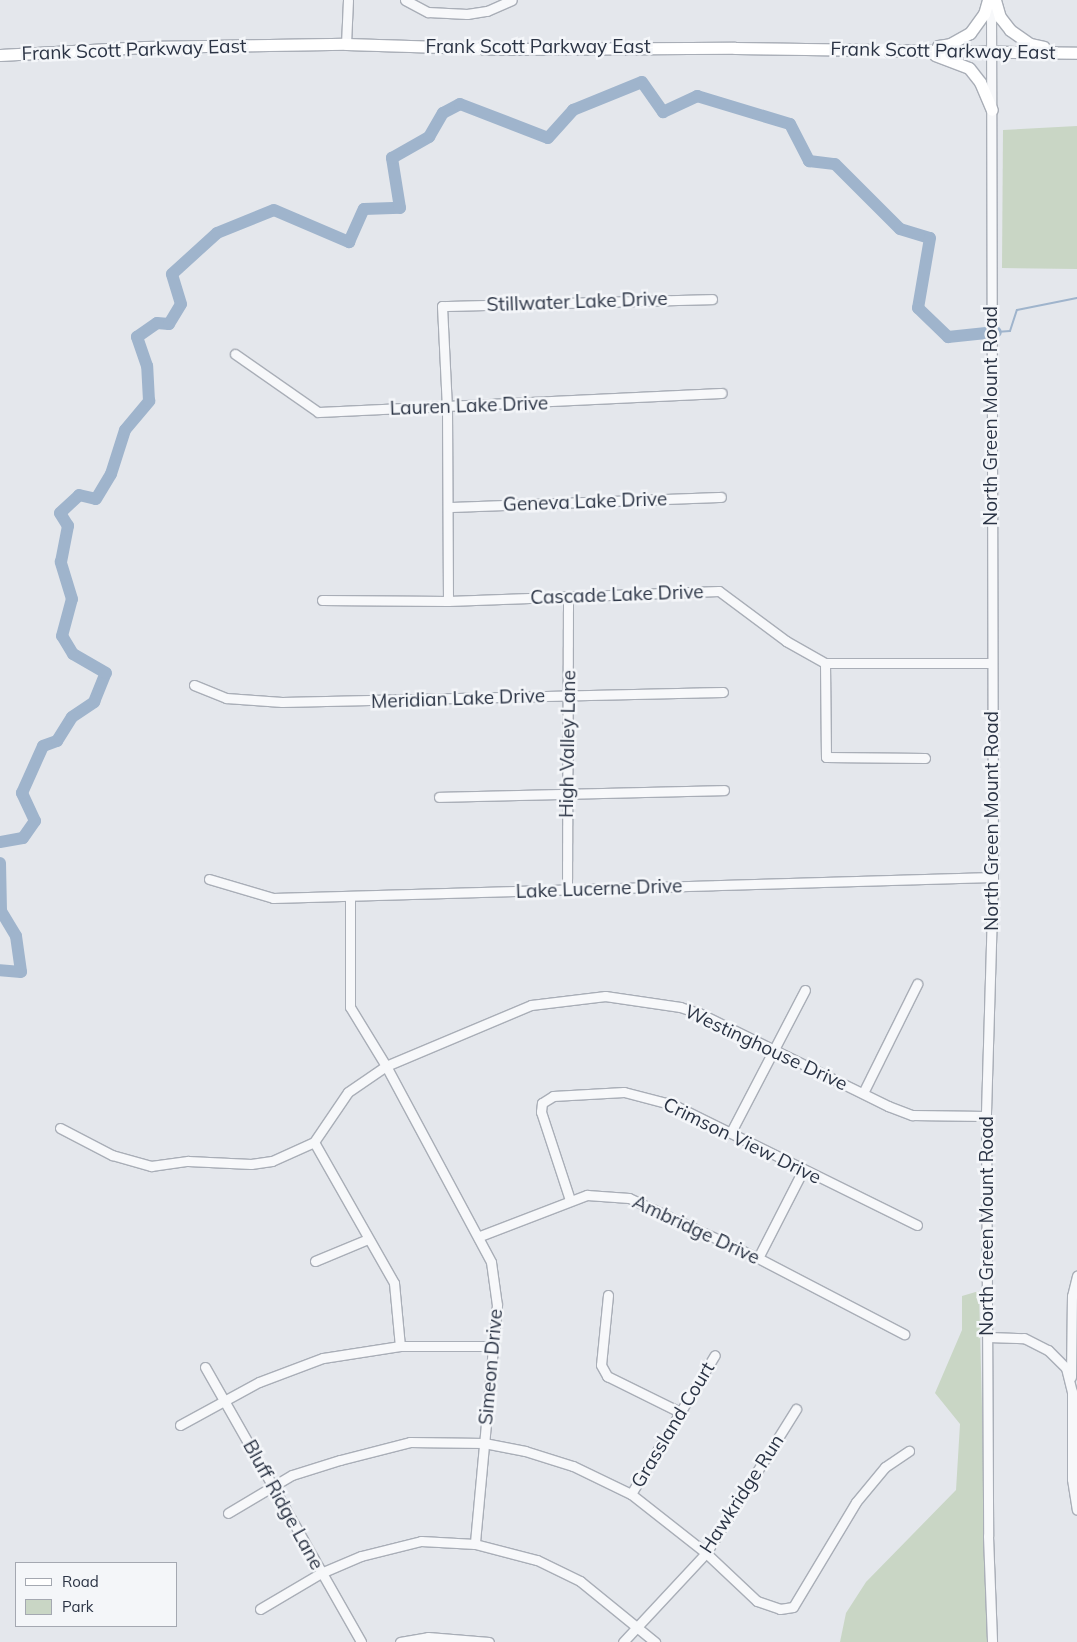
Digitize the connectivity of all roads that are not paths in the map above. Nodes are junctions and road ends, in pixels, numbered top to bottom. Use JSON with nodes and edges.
{"nodes":[{"id":1,"x":348,"y":0,"type":"edge"},
{"id":2,"x":405,"y":0,"type":"edge"},
{"id":3,"x":512,"y":0,"type":"edge"},
{"id":4,"x":991,"y":0,"type":"edge"},
{"id":5,"x":346,"y":44,"type":"junction"},
{"id":6,"x":918,"y":50,"type":"junction"},
{"id":7,"x":992,"y":51,"type":"junction"},
{"id":8,"x":1073,"y":52,"type":"edge"},
{"id":9,"x":0,"y":55,"type":"edge"},
{"id":10,"x":992,"y":110,"type":"junction"},
{"id":11,"x":712,"y":299,"type":"dead end"},
{"id":12,"x":235,"y":354,"type":"dead end"},
{"id":13,"x":722,"y":394,"type":"dead end"},
{"id":14,"x":447,"y":408,"type":"junction"},
{"id":15,"x":721,"y":497,"type":"dead end"},
{"id":16,"x":449,"y":507,"type":"junction"},
{"id":17,"x":568,"y":597,"type":"junction"},
{"id":18,"x":322,"y":600,"type":"dead end"},
{"id":19,"x":448,"y":602,"type":"junction"},
{"id":20,"x":992,"y":662,"type":"junction"},
{"id":21,"x":825,"y":663,"type":"junction"},
{"id":22,"x":194,"y":686,"type":"dead end"},
{"id":23,"x":723,"y":692,"type":"dead end"},
{"id":24,"x":569,"y":696,"type":"junction"},
{"id":25,"x":925,"y":758,"type":"dead end"},
{"id":26,"x":724,"y":790,"type":"dead end"},
{"id":27,"x":567,"y":794,"type":"junction"},
{"id":28,"x":439,"y":797,"type":"dead end"},
{"id":29,"x":993,"y":877,"type":"junction"},
{"id":30,"x":209,"y":879,"type":"dead end"},
{"id":31,"x":567,"y":890,"type":"junction"},
{"id":32,"x":350,"y":897,"type":"junction"},
{"id":33,"x":917,"y":984,"type":"dead end"},
{"id":34,"x":805,"y":990,"type":"dead end"},
{"id":35,"x":775,"y":1049,"type":"junction"},
{"id":36,"x":386,"y":1066,"type":"junction"},
{"id":37,"x":863,"y":1093,"type":"junction"},
{"id":38,"x":986,"y":1116,"type":"junction"},
{"id":39,"x":60,"y":1128,"type":"dead end"},
{"id":40,"x":731,"y":1132,"type":"junction"},
{"id":41,"x":314,"y":1142,"type":"junction"},
{"id":42,"x":803,"y":1170,"type":"junction"},
{"id":43,"x":570,"y":1200,"type":"junction"},
{"id":44,"x":917,"y":1225,"type":"dead end"},
{"id":45,"x":480,"y":1236,"type":"junction"},
{"id":46,"x":368,"y":1239,"type":"junction"},
{"id":47,"x":758,"y":1258,"type":"junction"},
{"id":48,"x":315,"y":1261,"type":"dead end"},
{"id":49,"x":1077,"y":1276,"type":"edge"},
{"id":50,"x":608,"y":1295,"type":"dead end"},
{"id":51,"x":904,"y":1334,"type":"dead end"},
{"id":52,"x":988,"y":1337,"type":"junction"},
{"id":53,"x":1074,"y":1339,"type":"edge"},
{"id":54,"x":400,"y":1346,"type":"junction"},
{"id":55,"x":494,"y":1346,"type":"junction"},
{"id":56,"x":715,"y":1355,"type":"dead end"},
{"id":57,"x":205,"y":1367,"type":"dead end"},
{"id":58,"x":1071,"y":1380,"type":"junction"},
{"id":59,"x":225,"y":1401,"type":"junction"},
{"id":60,"x":796,"y":1410,"type":"dead end"},
{"id":61,"x":680,"y":1412,"type":"junction"},
{"id":62,"x":180,"y":1425,"type":"dead end"},
{"id":63,"x":484,"y":1443,"type":"junction"},
{"id":64,"x":909,"y":1451,"type":"dead end"},
{"id":65,"x":273,"y":1487,"type":"junction"},
{"id":66,"x":632,"y":1494,"type":"junction"},
{"id":67,"x":1077,"y":1510,"type":"edge"},
{"id":68,"x":228,"y":1514,"type":"dead end"},
{"id":69,"x":475,"y":1544,"type":"junction"},
{"id":70,"x":706,"y":1553,"type":"junction"},
{"id":71,"x":321,"y":1573,"type":"junction"},
{"id":72,"x":260,"y":1609,"type":"dead end"},
{"id":73,"x":636,"y":1626,"type":"junction"},
{"id":74,"x":361,"y":1642,"type":"edge"},
{"id":75,"x":400,"y":1642,"type":"edge"},
{"id":76,"x":489,"y":1642,"type":"edge"},
{"id":77,"x":623,"y":1642,"type":"edge"},
{"id":78,"x":655,"y":1642,"type":"edge"},
{"id":79,"x":992,"y":1642,"type":"edge"}],
"edges":[{"from":1,"to":5,"type":"street"},
{"from":2,"to":3,"type":"street"},
{"from":4,"to":6,"type":"main road"},
{"from":4,"to":7,"type":"street","name":"North Green Mount Road"},
{"from":4,"to":8,"type":"main road"},
{"from":5,"to":6,"type":"main road","name":"Frank Scott Parkway East"},
{"from":5,"to":9,"type":"main road","name":"Frank Scott Parkway East"},
{"from":6,"to":7,"type":"main road","name":"Frank Scott Parkway East"},
{"from":6,"to":10,"type":"main road"},
{"from":7,"to":8,"type":"main road","name":"Frank Scott Parkway East"},
{"from":7,"to":10,"type":"street","name":"North Green Mount Road"},
{"from":10,"to":20,"type":"street","name":"North Green Mount Road"},
{"from":11,"to":14,"type":"street","name":"Stillwater Lake Drive"},
{"from":12,"to":14,"type":"street","name":"Lauren Lake Drive"},
{"from":13,"to":14,"type":"street","name":"Lauren Lake Drive"},
{"from":14,"to":16,"type":"street"},
{"from":15,"to":16,"type":"street","name":"Geneva Lake Drive"},
{"from":16,"to":19,"type":"street"},
{"from":17,"to":19,"type":"street","name":"Cascade Lake Drive"},
{"from":17,"to":21,"type":"street","name":"Cascade Lake Drive"},
{"from":17,"to":24,"type":"street","name":"High Valley Lane"},
{"from":18,"to":19,"type":"street","name":"Cascade Lake Drive"},
{"from":20,"to":21,"type":"street","name":"Cascade Lake Drive"},
{"from":20,"to":29,"type":"street","name":"North Green Mount Road"},
{"from":21,"to":25,"type":"street"},
{"from":22,"to":24,"type":"street","name":"Meridian Lake Drive"},
{"from":23,"to":24,"type":"street","name":"Meridian Lake Drive"},
{"from":24,"to":27,"type":"street","name":"High Valley Lane"},
{"from":26,"to":27,"type":"street"},
{"from":27,"to":28,"type":"street"},
{"from":27,"to":31,"type":"street","name":"High Valley Lane"},
{"from":29,"to":31,"type":"street","name":"Lake Lucerne Drive"},
{"from":29,"to":38,"type":"street","name":"North Green Mount Road"},
{"from":30,"to":32,"type":"street","name":"Lake Lucerne Drive"},
{"from":31,"to":32,"type":"street","name":"Lake Lucerne Drive"},
{"from":32,"to":36,"type":"street","name":"Simeon Drive"},
{"from":33,"to":37,"type":"street"},
{"from":34,"to":35,"type":"street"},
{"from":35,"to":36,"type":"street","name":"Westinghouse Drive"},
{"from":35,"to":37,"type":"street","name":"Westinghouse Drive"},
{"from":35,"to":40,"type":"street"},
{"from":36,"to":41,"type":"street","name":"Westinghouse Drive"},
{"from":36,"to":45,"type":"street","name":"Simeon Drive"},
{"from":37,"to":38,"type":"street","name":"Westinghouse Drive"},
{"from":38,"to":52,"type":"street","name":"North Green Mount Road"},
{"from":39,"to":41,"type":"street"},
{"from":40,"to":42,"type":"street","name":"Crimson View Drive"},
{"from":40,"to":43,"type":"street","name":"Crimson View Drive"},
{"from":41,"to":46,"type":"street"},
{"from":42,"to":44,"type":"street","name":"Crimson View Drive"},
{"from":42,"to":47,"type":"street"},
{"from":43,"to":45,"type":"street","name":"Ambridge Drive"},
{"from":43,"to":47,"type":"street","name":"Ambridge Drive"},
{"from":45,"to":55,"type":"street","name":"Simeon Drive"},
{"from":46,"to":48,"type":"street"},
{"from":46,"to":54,"type":"street"},
{"from":47,"to":51,"type":"street","name":"Ambridge Drive"},
{"from":49,"to":53,"type":"street"},
{"from":50,"to":61,"type":"street"},
{"from":52,"to":58,"type":"street"},
{"from":52,"to":79,"type":"street","name":"North Green Mount Road"},
{"from":53,"to":58,"type":"street"},
{"from":54,"to":55,"type":"street"},
{"from":54,"to":59,"type":"street"},
{"from":55,"to":63,"type":"street","name":"Simeon Drive"},
{"from":56,"to":61,"type":"street","name":"Grassland Court"},
{"from":57,"to":59,"type":"street","name":"Bluff Ridge Lane"},
{"from":58,"to":67,"type":"street"},
{"from":59,"to":62,"type":"street"},
{"from":59,"to":65,"type":"street","name":"Bluff Ridge Lane"},
{"from":60,"to":70,"type":"street","name":"Hawkridge Run"},
{"from":61,"to":66,"type":"street","name":"Grassland Court"},
{"from":63,"to":65,"type":"street"},
{"from":63,"to":66,"type":"street"},
{"from":63,"to":69,"type":"street","name":"Simeon Drive"},
{"from":64,"to":70,"type":"street"},
{"from":65,"to":68,"type":"street"},
{"from":65,"to":71,"type":"street","name":"Bluff Ridge Lane"},
{"from":66,"to":70,"type":"street"},
{"from":69,"to":71,"type":"street"},
{"from":69,"to":73,"type":"street"},
{"from":70,"to":73,"type":"street","name":"Hawkridge Run"},
{"from":71,"to":72,"type":"street"},
{"from":71,"to":74,"type":"street","name":"Bluff Ridge Lane"},
{"from":73,"to":77,"type":"street","name":"Hawkridge Run"},
{"from":73,"to":78,"type":"street"},
{"from":75,"to":76,"type":"street"}]}
